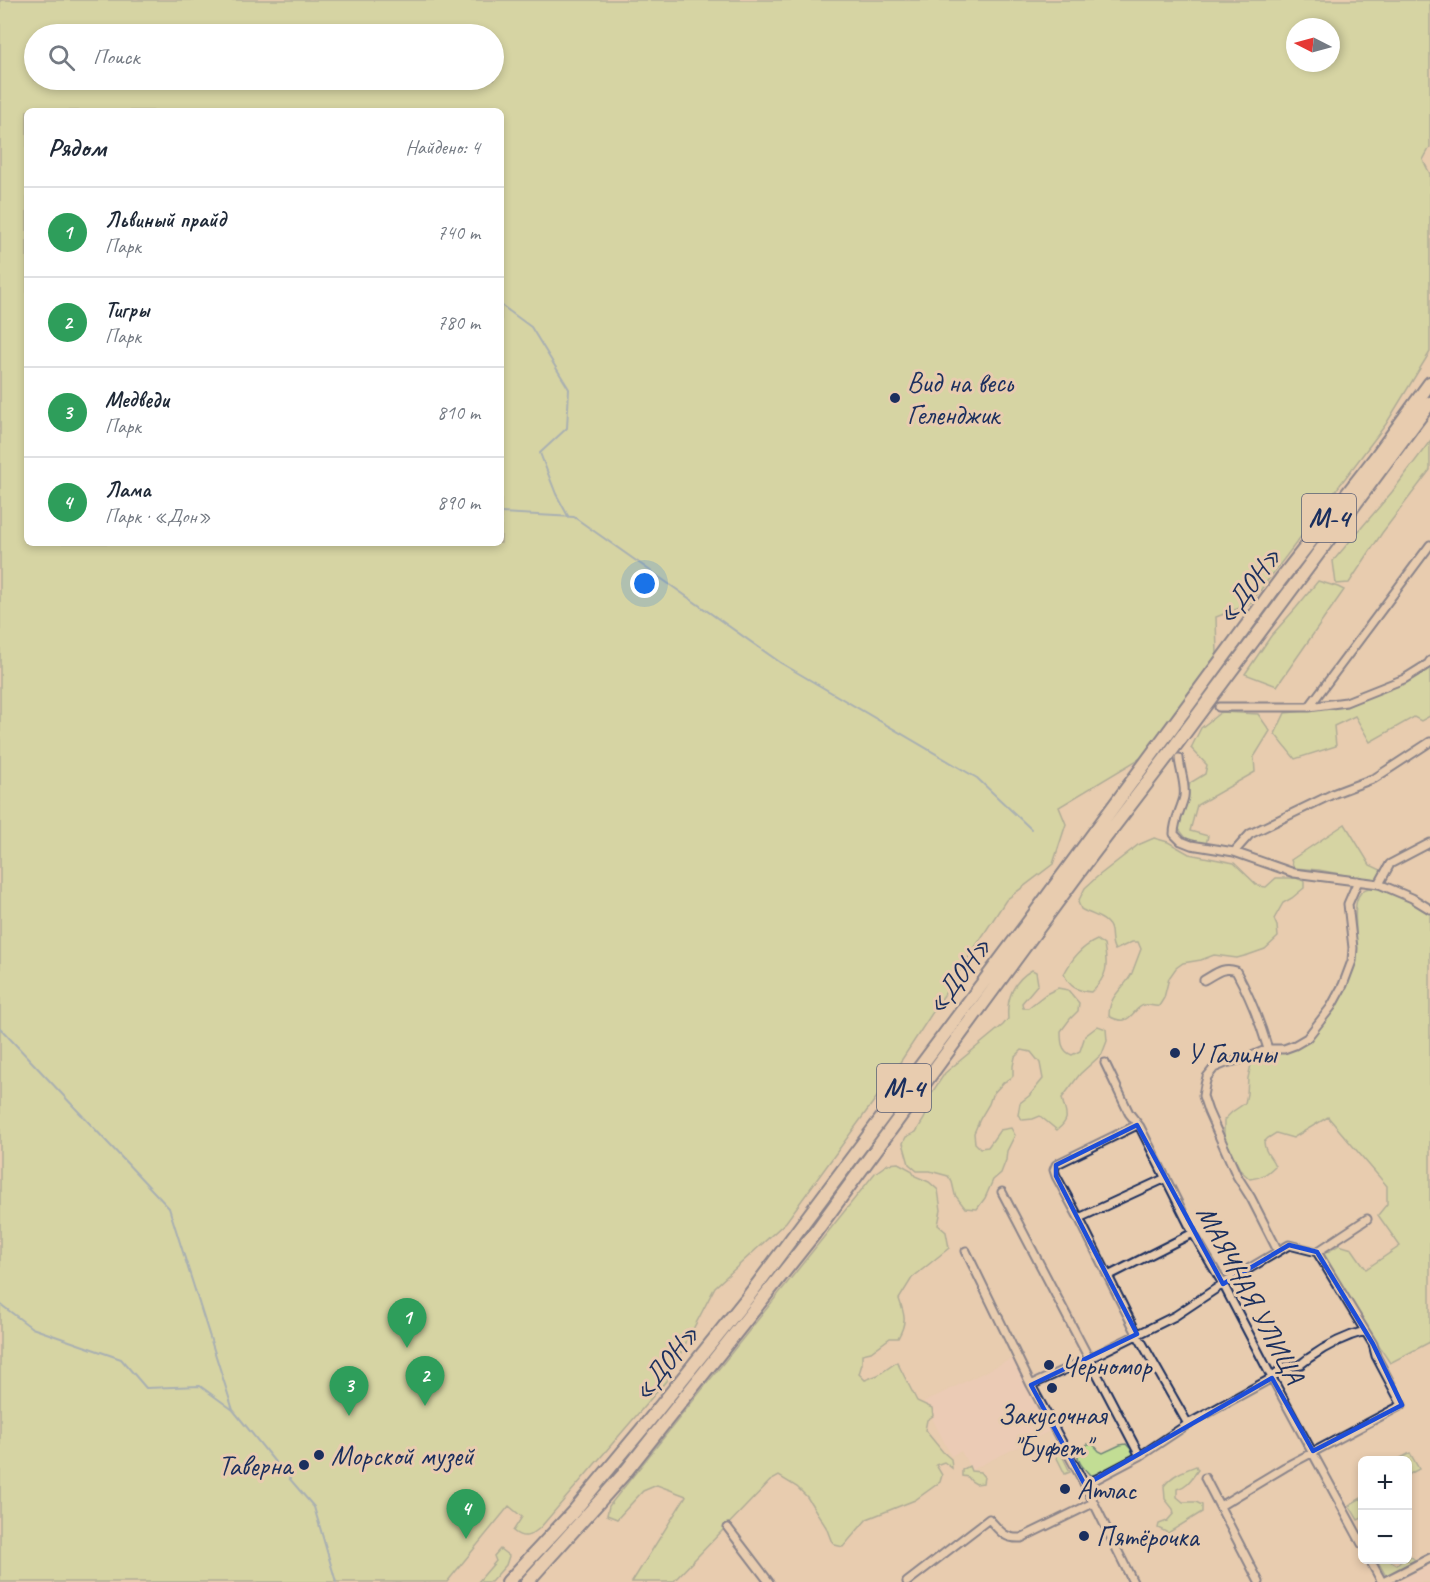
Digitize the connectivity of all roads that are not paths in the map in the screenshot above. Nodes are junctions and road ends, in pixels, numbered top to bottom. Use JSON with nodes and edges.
{"nodes":[{"id":1,"x":1430,"y":383,"type":"edge"},
{"id":2,"x":1430,"y":403,"type":"edge"},
{"id":3,"x":1430,"y":545,"type":"edge"},
{"id":4,"x":1430,"y":661,"type":"edge"},
{"id":5,"x":1219,"y":707,"type":"dead end"},
{"id":6,"x":1309,"y":707,"type":"junction"},
{"id":7,"x":1430,"y":742,"type":"edge"},
{"id":8,"x":1179,"y":758,"type":"dead end"},
{"id":9,"x":1430,"y":843,"type":"edge"},
{"id":10,"x":1234,"y":852,"type":"junction"},
{"id":11,"x":1358,"y":881,"type":"junction"},
{"id":12,"x":1379,"y":884,"type":"junction"},
{"id":13,"x":1430,"y":909,"type":"edge"},
{"id":14,"x":1204,"y":980,"type":"dead end"},
{"id":15,"x":1268,"y":1049,"type":"junction"},
{"id":16,"x":1105,"y":1063,"type":"dead end"},
{"id":17,"x":1137,"y":1125,"type":"junction"},
{"id":18,"x":1166,"y":1178,"type":"junction"},
{"id":19,"x":1002,"y":1192,"type":"dead end"},
{"id":20,"x":1079,"y":1218,"type":"junction"},
{"id":21,"x":1367,"y":1219,"type":"dead end"},
{"id":22,"x":1193,"y":1233,"type":"junction"},
{"id":23,"x":966,"y":1251,"type":"dead end"},
{"id":24,"x":1278,"y":1251,"type":"junction"},
{"id":25,"x":1317,"y":1252,"type":"junction"},
{"id":26,"x":1108,"y":1276,"type":"junction"},
{"id":27,"x":1223,"y":1284,"type":"junction"},
{"id":28,"x":1365,"y":1331,"type":"junction"},
{"id":29,"x":1137,"y":1334,"type":"junction"},
{"id":30,"x":1088,"y":1359,"type":"junction"},
{"id":31,"x":1272,"y":1378,"type":"junction"},
{"id":32,"x":1031,"y":1385,"type":"junction"},
{"id":33,"x":1188,"y":1424,"type":"junction"},
{"id":34,"x":1313,"y":1452,"type":"junction"},
{"id":35,"x":1140,"y":1455,"type":"junction"},
{"id":36,"x":1205,"y":1478,"type":"dead end"},
{"id":37,"x":1085,"y":1485,"type":"junction"},
{"id":38,"x":1093,"y":1503,"type":"junction"},
{"id":39,"x":1220,"y":1506,"type":"junction"},
{"id":40,"x":728,"y":1528,"type":"dead end"},
{"id":41,"x":1358,"y":1536,"type":"edge"},
{"id":42,"x":1430,"y":1558,"type":"edge"},
{"id":43,"x":1372,"y":1564,"type":"edge"},
{"id":44,"x":508,"y":1582,"type":"edge"},
{"id":45,"x":527,"y":1582,"type":"edge"},
{"id":46,"x":769,"y":1582,"type":"edge"},
{"id":47,"x":908,"y":1582,"type":"edge"},
{"id":48,"x":1133,"y":1582,"type":"edge"},
{"id":49,"x":1259,"y":1582,"type":"edge"},
{"id":50,"x":1383,"y":1582,"type":"edge"}],
"edges":[{"from":1,"to":44,"type":"highway","name":"«ДОН»","number":"М-4"},
{"from":2,"to":45,"type":"highway","name":"«ДОН»","number":"М-4"},
{"from":3,"to":6,"type":"street"},
{"from":4,"to":6,"type":"street"},
{"from":5,"to":6,"type":"street"},
{"from":7,"to":10,"type":"street"},
{"from":8,"to":10,"type":"street"},
{"from":9,"to":12,"type":"street"},
{"from":10,"to":11,"type":"street"},
{"from":11,"to":12,"type":"street"},
{"from":11,"to":15,"type":"street"},
{"from":12,"to":13,"type":"street"},
{"from":14,"to":15,"type":"street"},
{"from":15,"to":24,"type":"street"},
{"from":16,"to":17,"type":"street","name":"МАЯЧНАЯ УЛИЦА"},
{"from":17,"to":18,"type":"street","name":"МАЯЧНАЯ УЛИЦА"},
{"from":17,"to":20,"type":"street"},
{"from":18,"to":20,"type":"street"},
{"from":18,"to":22,"type":"street","name":"МАЯЧНАЯ УЛИЦА"},
{"from":19,"to":30,"type":"street"},
{"from":20,"to":26,"type":"street"},
{"from":21,"to":25,"type":"street"},
{"from":22,"to":26,"type":"street"},
{"from":22,"to":27,"type":"street","name":"МАЯЧНАЯ УЛИЦА"},
{"from":23,"to":32,"type":"street"},
{"from":24,"to":25,"type":"street"},
{"from":24,"to":27,"type":"street"},
{"from":25,"to":28,"type":"street"},
{"from":26,"to":29,"type":"street"},
{"from":27,"to":29,"type":"street"},
{"from":27,"to":31,"type":"street","name":"МАЯЧНАЯ УЛИЦА"},
{"from":28,"to":31,"type":"street"},
{"from":28,"to":34,"type":"street"},
{"from":29,"to":30,"type":"street"},
{"from":29,"to":33,"type":"street"},
{"from":30,"to":32,"type":"street"},
{"from":30,"to":35,"type":"street"},
{"from":31,"to":33,"type":"street"},
{"from":31,"to":34,"type":"street","name":"МАЯЧНАЯ УЛИЦА"},
{"from":32,"to":37,"type":"street"},
{"from":33,"to":35,"type":"street"},
{"from":34,"to":39,"type":"street"},
{"from":34,"to":41,"type":"street","name":"МАЯЧНАЯ УЛИЦА"},
{"from":35,"to":37,"type":"street"},
{"from":36,"to":39,"type":"street"},
{"from":37,"to":38,"type":"street"},
{"from":38,"to":47,"type":"street"},
{"from":38,"to":48,"type":"street"},
{"from":39,"to":49,"type":"street"},
{"from":40,"to":46,"type":"street"},
{"from":42,"to":50,"type":"street"},
{"from":43,"to":50,"type":"street"}]}
